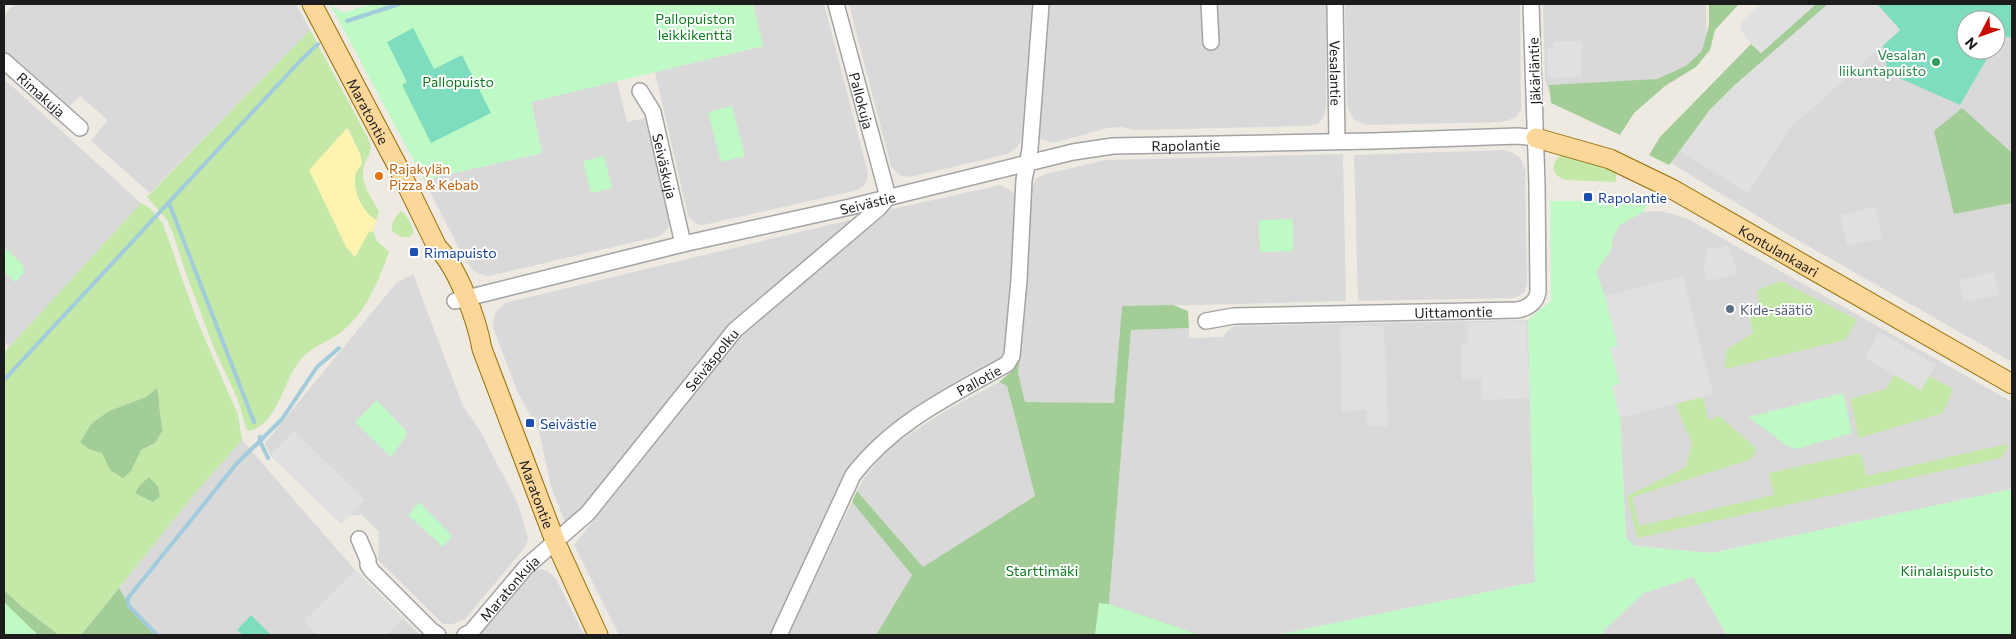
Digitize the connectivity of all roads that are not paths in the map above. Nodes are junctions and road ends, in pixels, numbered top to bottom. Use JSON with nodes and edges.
{"nodes":[{"id":1,"x":312,"y":4,"type":"edge"},
{"id":2,"x":836,"y":4,"type":"edge"},
{"id":3,"x":1041,"y":4,"type":"edge"},
{"id":4,"x":1210,"y":4,"type":"edge"},
{"id":5,"x":1335,"y":4,"type":"edge"},
{"id":6,"x":1531,"y":4,"type":"edge"},
{"id":7,"x":1211,"y":42,"type":"dead end"},
{"id":8,"x":4,"y":61,"type":"edge"},
{"id":9,"x":640,"y":91,"type":"dead end"},
{"id":10,"x":80,"y":128,"type":"dead end"},
{"id":11,"x":1536,"y":138,"type":"junction"},
{"id":12,"x":1337,"y":141,"type":"junction"},
{"id":13,"x":1134,"y":146,"type":"joint"},
{"id":14,"x":1027,"y":164,"type":"junction"},
{"id":15,"x":888,"y":197,"type":"junction"},
{"id":16,"x":683,"y":244,"type":"junction"},
{"id":17,"x":460,"y":299,"type":"junction"},
{"id":18,"x":1206,"y":321,"type":"dead end"},
{"id":19,"x":2012,"y":384,"type":"edge"},
{"id":20,"x":359,"y":539,"type":"dead end"},
{"id":21,"x":555,"y":542,"type":"junction"},
{"id":22,"x":438,"y":635,"type":"edge"},
{"id":23,"x":465,"y":635,"type":"edge"},
{"id":24,"x":598,"y":635,"type":"edge"},
{"id":25,"x":779,"y":635,"type":"edge"}],
"edges":[{"from":1,"to":17,"type":"main road","name":"Maratontie"},
{"from":2,"to":15,"type":"street","name":"Pallokuja"},
{"from":3,"to":14,"type":"street","name":"Pallotie"},
{"from":4,"to":7,"type":"street"},
{"from":5,"to":12,"type":"street","name":"Vesalantie"},
{"from":6,"to":11,"type":"street","name":"Jäkärläntie"},
{"from":8,"to":10,"type":"street","name":"Rimakuja"},
{"from":9,"to":16,"type":"street","name":"Seiväskuja"},
{"from":11,"to":12,"type":"street","name":"Rapolantie"},
{"from":11,"to":18,"type":"street","name":"Uittamontie"},
{"from":11,"to":19,"type":"main road","name":"Kontulankaari"},
{"from":12,"to":13,"type":"street","name":"Rapolantie"},
{"from":13,"to":14,"type":"street","name":"Seivästie"},
{"from":14,"to":15,"type":"street","name":"Seivästie"},
{"from":14,"to":25,"type":"street","name":"Pallotie"},
{"from":15,"to":16,"type":"street","name":"Seivästie"},
{"from":15,"to":21,"type":"street","name":"Seiväspolku"},
{"from":16,"to":17,"type":"street","name":"Seivästie"},
{"from":17,"to":21,"type":"main road","name":"Maratontie"},
{"from":20,"to":22,"type":"street"},
{"from":21,"to":23,"type":"street","name":"Maratonkuja"},
{"from":21,"to":24,"type":"main road","name":"Maratontie"}]}
